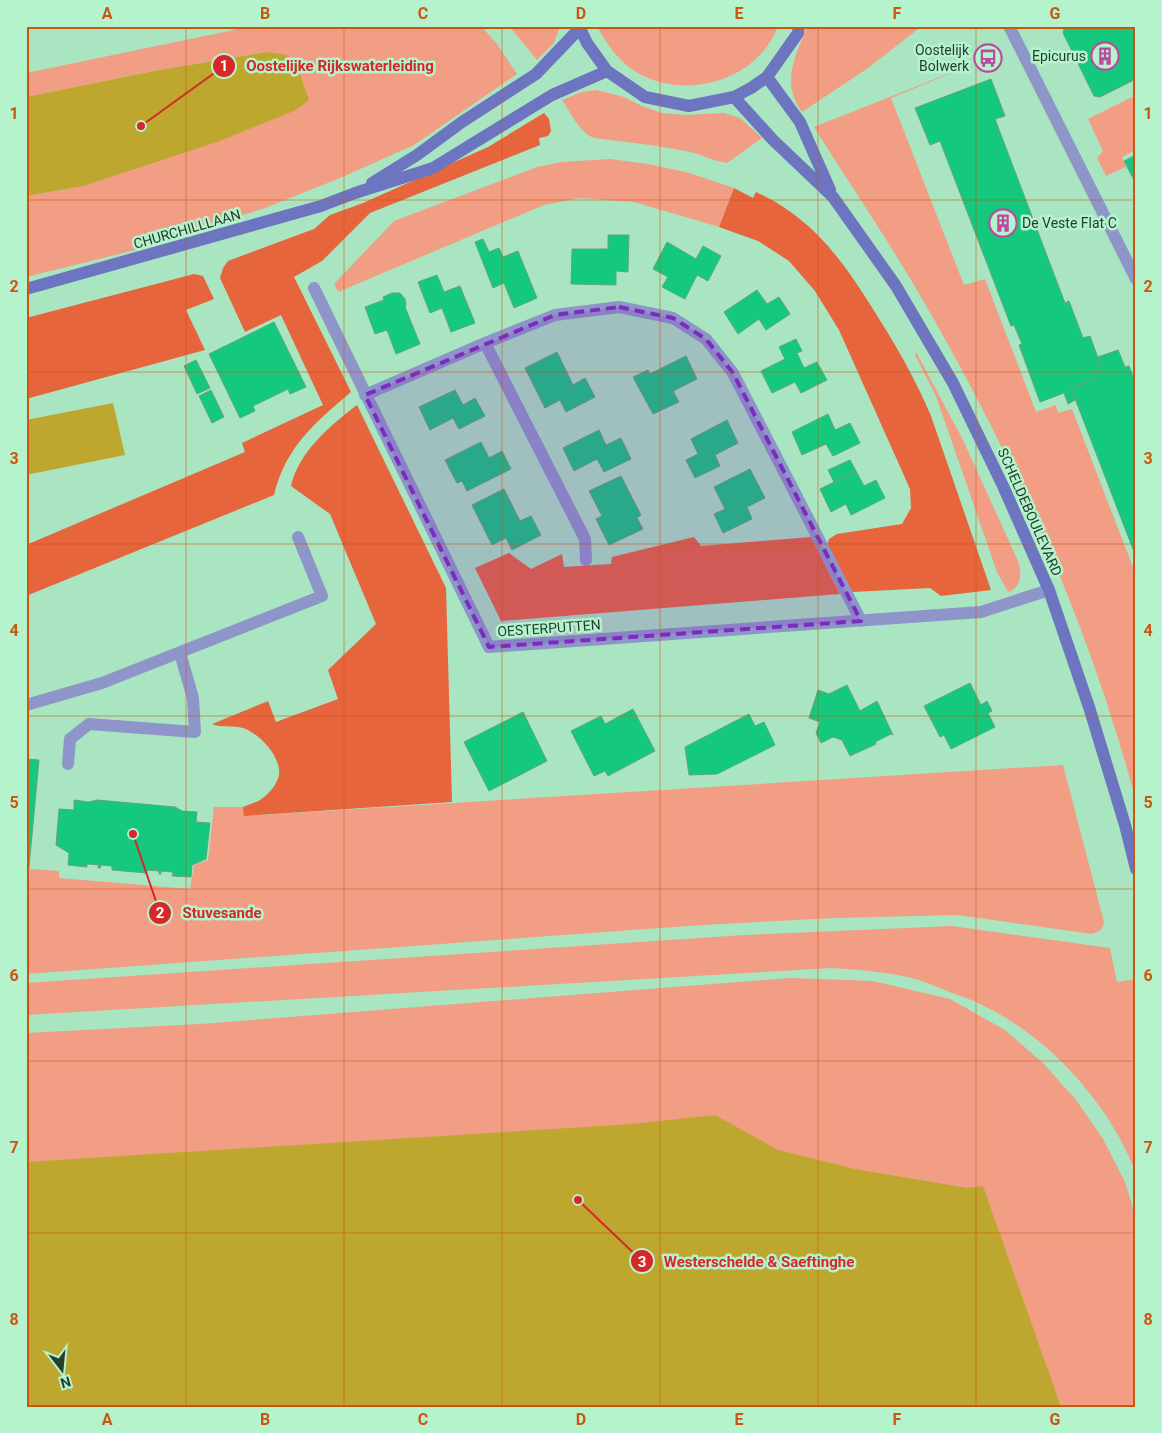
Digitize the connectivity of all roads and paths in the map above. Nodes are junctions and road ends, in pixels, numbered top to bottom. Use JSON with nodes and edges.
{"nodes":[{"id":1,"x":799,"y":26,"type":"edge"},
{"id":2,"x":1009,"y":26,"type":"edge"},
{"id":3,"x":580,"y":27,"type":"edge"},
{"id":4,"x":607,"y":71,"type":"junction"},
{"id":5,"x":767,"y":77,"type":"junction"},
{"id":6,"x":734,"y":97,"type":"junction"},
{"id":7,"x":355,"y":194,"type":"junction"},
{"id":8,"x":833,"y":197,"type":"junction"},
{"id":9,"x":1136,"y":279,"type":"edge"},
{"id":10,"x":314,"y":288,"type":"dead end"},
{"id":11,"x":26,"y":289,"type":"edge"},
{"id":12,"x":485,"y":343,"type":"junction"},
{"id":13,"x":365,"y":395,"type":"junction"},
{"id":14,"x":298,"y":537,"type":"dead end"},
{"id":15,"x":586,"y":560,"type":"dead end"},
{"id":16,"x":1048,"y":590,"type":"junction"},
{"id":17,"x":861,"y":621,"type":"junction"},
{"id":18,"x":180,"y":653,"type":"junction"},
{"id":19,"x":26,"y":705,"type":"edge"},
{"id":20,"x":68,"y":764,"type":"dead end"},
{"id":21,"x":1136,"y":869,"type":"edge"}],
"edges":[{"from":1,"to":5,"type":"main road"},
{"from":2,"to":9,"type":"street"},
{"from":3,"to":4,"type":"main road"},
{"from":3,"to":7,"type":"main road","name":"CHURCHILLLAAN"},
{"from":4,"to":6,"type":"main road"},
{"from":4,"to":7,"type":"main road","name":"CHURCHILLLAAN"},
{"from":5,"to":6,"type":"main road"},
{"from":5,"to":8,"type":"main road","name":"SCHELDEBOULEVARD"},
{"from":6,"to":8,"type":"main road","name":"SCHELDEBOULEVARD"},
{"from":7,"to":11,"type":"main road","name":"CHURCHILLLAAN"},
{"from":8,"to":16,"type":"main road","name":"SCHELDEBOULEVARD"},
{"from":10,"to":13,"type":"street","name":"OESTERPUTTEN"},
{"from":12,"to":13,"type":"street"},
{"from":12,"to":15,"type":"street"},
{"from":12,"to":17,"type":"street"},
{"from":13,"to":17,"type":"street","name":"OESTERPUTTEN"},
{"from":14,"to":18,"type":"street"},
{"from":16,"to":17,"type":"street","name":"OESTERPUTTEN"},
{"from":16,"to":21,"type":"main road","name":"SCHELDEBOULEVARD"},
{"from":18,"to":19,"type":"street"},
{"from":18,"to":20,"type":"street"}]}
